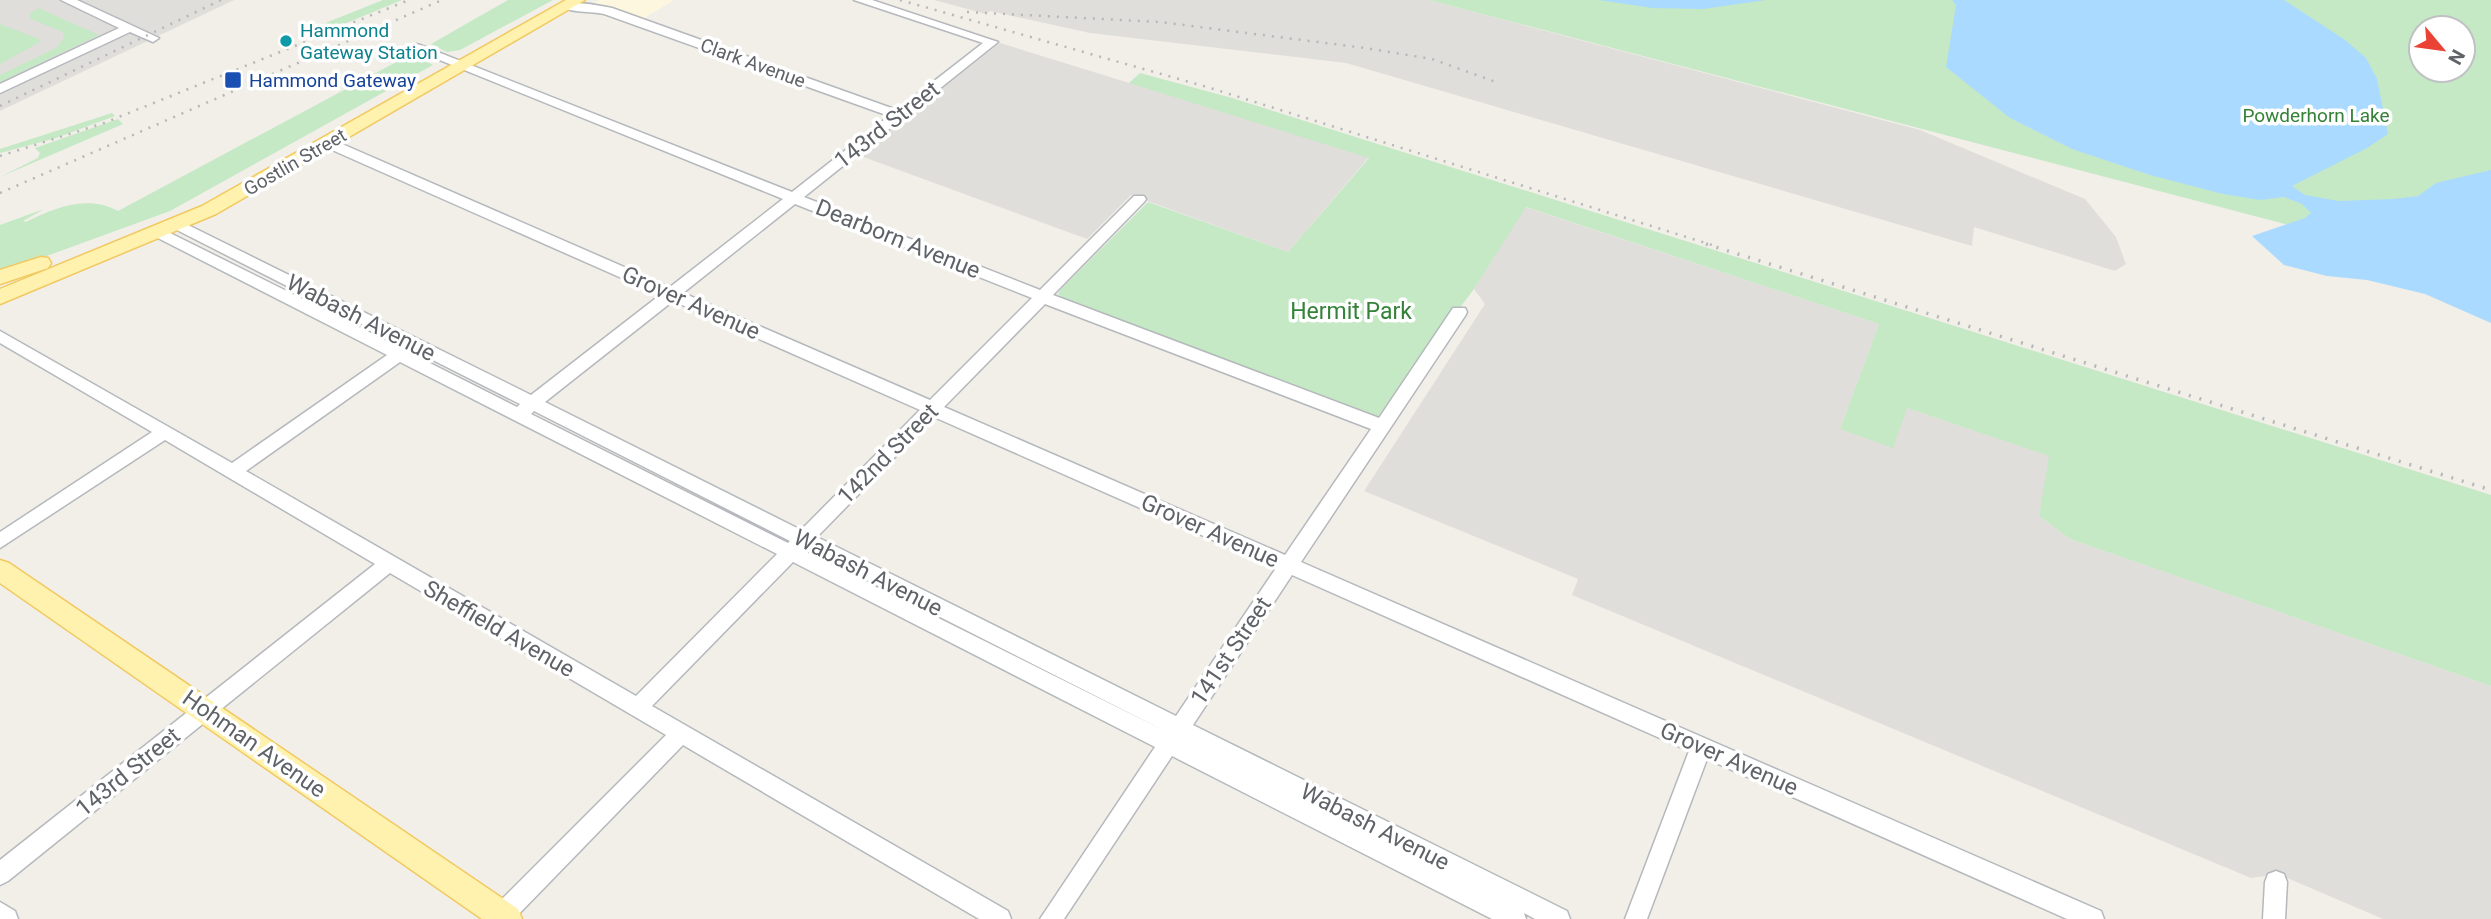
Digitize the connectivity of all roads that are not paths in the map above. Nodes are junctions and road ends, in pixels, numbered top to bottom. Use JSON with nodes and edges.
{"nodes":[{"id":1,"x":67,"y":0,"type":"edge"},
{"id":2,"x":592,"y":0,"type":"edge"},
{"id":3,"x":860,"y":0,"type":"edge"},
{"id":4,"x":568,"y":2,"type":"edge"},
{"id":5,"x":608,"y":11,"type":"junction"},
{"id":6,"x":129,"y":28,"type":"junction"},
{"id":7,"x":153,"y":38,"type":"dead end"},
{"id":8,"x":416,"y":48,"type":"dead end"},
{"id":9,"x":455,"y":64,"type":"junction"},
{"id":10,"x":0,"y":89,"type":"edge"},
{"id":11,"x":899,"y":115,"type":"junction"},
{"id":12,"x":328,"y":143,"type":"junction"},
{"id":13,"x":794,"y":198,"type":"junction"},
{"id":14,"x":1139,"y":199,"type":"dead end"},
{"id":15,"x":178,"y":225,"type":"junction"},
{"id":16,"x":159,"y":233,"type":"junction"},
{"id":17,"x":67,"y":254,"type":"junction"},
{"id":18,"x":0,"y":276,"type":"edge"},
{"id":19,"x":0,"y":282,"type":"edge"},
{"id":20,"x":671,"y":295,"type":"junction"},
{"id":21,"x":0,"y":297,"type":"edge"},
{"id":22,"x":1043,"y":297,"type":"junction"},
{"id":23,"x":1459,"y":312,"type":"dead end"},
{"id":24,"x":0,"y":329,"type":"edge"},
{"id":25,"x":0,"y":336,"type":"edge"},
{"id":26,"x":406,"y":350,"type":"junction"},
{"id":27,"x":525,"y":409,"type":"junction"},
{"id":28,"x":932,"y":409,"type":"junction"},
{"id":29,"x":1382,"y":426,"type":"junction"},
{"id":30,"x":165,"y":432,"type":"junction"},
{"id":31,"x":232,"y":472,"type":"junction"},
{"id":32,"x":0,"y":541,"type":"edge"},
{"id":33,"x":796,"y":547,"type":"junction"},
{"id":34,"x":388,"y":564,"type":"junction"},
{"id":35,"x":1289,"y":566,"type":"junction"},
{"id":36,"x":0,"y":570,"type":"edge"},
{"id":37,"x":637,"y":708,"type":"junction"},
{"id":38,"x":205,"y":711,"type":"junction"},
{"id":39,"x":680,"y":734,"type":"junction"},
{"id":40,"x":1174,"y":736,"type":"junction"},
{"id":41,"x":1701,"y":747,"type":"junction"},
{"id":42,"x":0,"y":874,"type":"edge"},
{"id":43,"x":2276,"y":882,"type":"dead end"},
{"id":44,"x":0,"y":914,"type":"edge"},
{"id":45,"x":503,"y":918,"type":"edge"},
{"id":46,"x":7,"y":919,"type":"edge"},
{"id":47,"x":1000,"y":919,"type":"edge"},
{"id":48,"x":1051,"y":919,"type":"edge"},
{"id":49,"x":1515,"y":919,"type":"edge"},
{"id":50,"x":1559,"y":919,"type":"edge"},
{"id":51,"x":1636,"y":919,"type":"edge"},
{"id":52,"x":2093,"y":919,"type":"edge"},
{"id":53,"x":2274,"y":919,"type":"edge"}],
"edges":[{"from":1,"to":6,"type":"street"},
{"from":2,"to":5,"type":"street","name":"Clark Avenue"},
{"from":3,"to":11,"type":"street","name":"143rd Street"},
{"from":4,"to":5,"type":"street","name":"Clark Avenue"},
{"from":4,"to":9,"type":"main road","name":"Gostlin Street"},
{"from":5,"to":11,"type":"street","name":"Clark Avenue"},
{"from":6,"to":7,"type":"street"},
{"from":6,"to":10,"type":"street"},
{"from":8,"to":9,"type":"street","name":"Dearborn Avenue"},
{"from":9,"to":12,"type":"main road","name":"Gostlin Street"},
{"from":9,"to":13,"type":"street","name":"Dearborn Avenue"},
{"from":9,"to":17,"type":"main road","name":"Gostlin Street"},
{"from":11,"to":13,"type":"street","name":"143rd Street"},
{"from":12,"to":15,"type":"main road","name":"Gostlin Street"},
{"from":12,"to":20,"type":"street","name":"Grover Avenue"},
{"from":13,"to":20,"type":"street","name":"143rd Street"},
{"from":13,"to":22,"type":"street","name":"Dearborn Avenue"},
{"from":14,"to":22,"type":"street","name":"142nd Street"},
{"from":15,"to":16,"type":"main road","name":"Gostlin Street"},
{"from":15,"to":26,"type":"street","name":"Wabash Avenue"},
{"from":16,"to":21,"type":"main road","name":"Gostlin Street"},
{"from":16,"to":26,"type":"street","name":"Wabash Avenue"},
{"from":17,"to":18,"type":"main road"},
{"from":17,"to":19,"type":"main road","name":"Gostlin Street"},
{"from":20,"to":27,"type":"street","name":"143rd Street"},
{"from":20,"to":28,"type":"street","name":"Grover Avenue"},
{"from":22,"to":28,"type":"street","name":"142nd Street"},
{"from":22,"to":29,"type":"street","name":"Dearborn Avenue"},
{"from":23,"to":29,"type":"street","name":"141st Street"},
{"from":24,"to":25,"type":"street","name":"Sheffield Avenue"},
{"from":25,"to":30,"type":"street","name":"Sheffield Avenue"},
{"from":26,"to":27,"type":"street","name":"Wabash Avenue"},
{"from":26,"to":31,"type":"street"},
{"from":27,"to":33,"type":"street","name":"Wabash Avenue"},
{"from":28,"to":33,"type":"street","name":"142nd Street"},
{"from":28,"to":35,"type":"street","name":"Grover Avenue"},
{"from":29,"to":35,"type":"street","name":"141st Street"},
{"from":30,"to":31,"type":"street","name":"Sheffield Avenue"},
{"from":30,"to":32,"type":"street"},
{"from":31,"to":34,"type":"street","name":"Sheffield Avenue"},
{"from":33,"to":37,"type":"street","name":"142nd Street"},
{"from":33,"to":40,"type":"street","name":"Wabash Avenue"},
{"from":34,"to":37,"type":"street","name":"Sheffield Avenue"},
{"from":34,"to":38,"type":"street","name":"143rd Street"},
{"from":35,"to":40,"type":"street","name":"141st Street"},
{"from":35,"to":41,"type":"street","name":"Grover Avenue"},
{"from":36,"to":38,"type":"main road","name":"Hohman Avenue"},
{"from":37,"to":39,"type":"street","name":"Sheffield Avenue"},
{"from":38,"to":42,"type":"street","name":"143rd Street"},
{"from":38,"to":45,"type":"main road","name":"Hohman Avenue"},
{"from":39,"to":45,"type":"street"},
{"from":39,"to":47,"type":"street","name":"Sheffield Avenue"},
{"from":40,"to":48,"type":"street","name":"141st Street"},
{"from":40,"to":49,"type":"street","name":"Wabash Avenue"},
{"from":40,"to":50,"type":"street","name":"Wabash Avenue"},
{"from":41,"to":51,"type":"street"},
{"from":41,"to":52,"type":"street","name":"Grover Avenue"},
{"from":43,"to":53,"type":"street"},
{"from":44,"to":46,"type":"street"}]}
